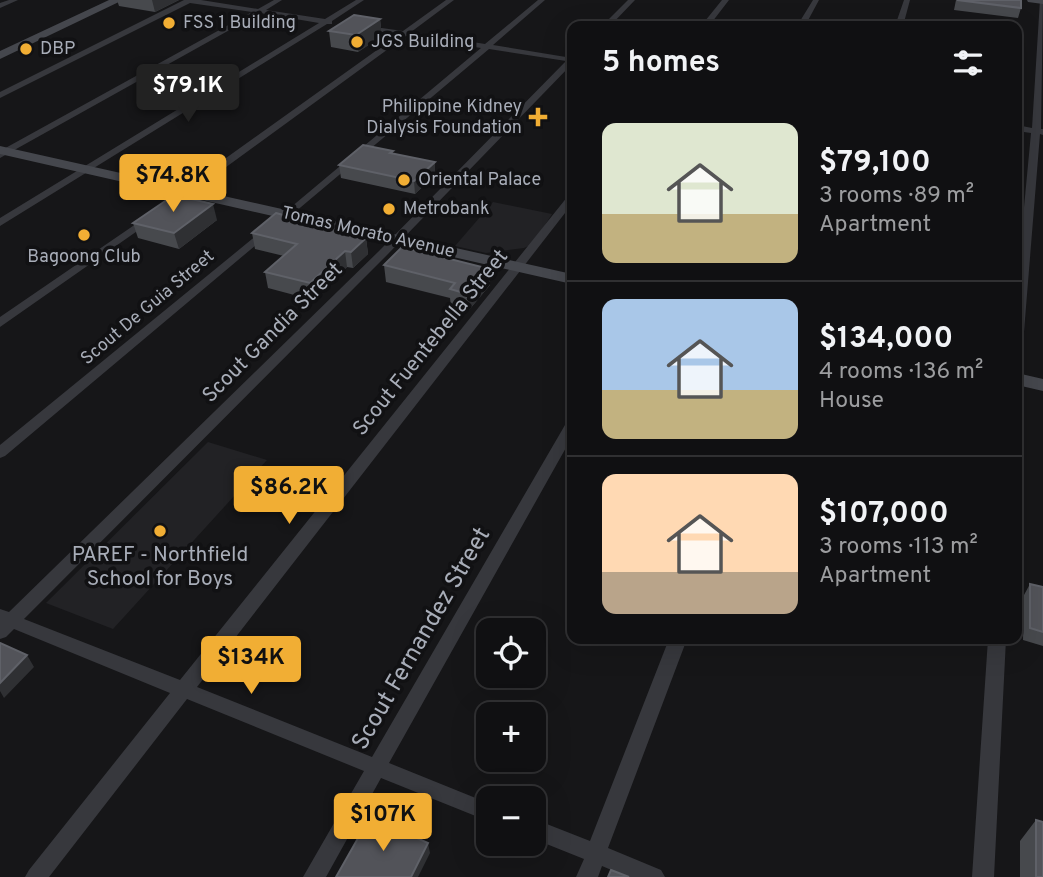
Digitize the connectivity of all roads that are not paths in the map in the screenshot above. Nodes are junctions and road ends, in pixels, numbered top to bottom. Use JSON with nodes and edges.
{"nodes":[{"id":1,"x":15,"y":0,"type":"edge"},
{"id":2,"x":103,"y":0,"type":"edge"},
{"id":3,"x":118,"y":0,"type":"edge"},
{"id":4,"x":189,"y":0,"type":"edge"},
{"id":5,"x":279,"y":0,"type":"edge"},
{"id":6,"x":361,"y":0,"type":"edge"},
{"id":7,"x":451,"y":0,"type":"edge"},
{"id":8,"x":542,"y":0,"type":"edge"},
{"id":9,"x":632,"y":0,"type":"edge"},
{"id":10,"x":726,"y":0,"type":"edge"},
{"id":11,"x":816,"y":0,"type":"edge"},
{"id":12,"x":907,"y":0,"type":"edge"},
{"id":13,"x":1032,"y":0,"type":"edge"},
{"id":14,"x":1043,"y":1,"type":"edge"},
{"id":15,"x":0,"y":6,"type":"edge"},
{"id":16,"x":259,"y":11,"type":"junction"},
{"id":17,"x":611,"y":21,"type":"edge"},
{"id":18,"x":709,"y":21,"type":"edge"},
{"id":19,"x":804,"y":21,"type":"edge"},
{"id":20,"x":900,"y":21,"type":"edge"},
{"id":21,"x":326,"y":22,"type":"junction"},
{"id":22,"x":338,"y":23,"type":"edge"},
{"id":23,"x":351,"y":25,"type":"edge"},
{"id":24,"x":53,"y":27,"type":"junction"},
{"id":25,"x":404,"y":33,"type":"junction"},
{"id":26,"x":486,"y":46,"type":"junction"},
{"id":27,"x":0,"y":47,"type":"edge"},
{"id":28,"x":0,"y":55,"type":"edge"},
{"id":29,"x":567,"y":59,"type":"edge"},
{"id":30,"x":567,"y":65,"type":"edge"},
{"id":31,"x":0,"y":95,"type":"edge"},
{"id":32,"x":1022,"y":129,"type":"edge"},
{"id":33,"x":1040,"y":132,"type":"edge"},
{"id":34,"x":2,"y":152,"type":"edge"},
{"id":35,"x":87,"y":170,"type":"junction"},
{"id":36,"x":185,"y":192,"type":"junction"},
{"id":37,"x":167,"y":205,"type":"edge"},
{"id":38,"x":567,"y":205,"type":"edge"},
{"id":39,"x":156,"y":213,"type":"edge"},
{"id":40,"x":288,"y":215,"type":"junction"},
{"id":41,"x":0,"y":223,"type":"edge"},
{"id":42,"x":396,"y":239,"type":"junction"},
{"id":43,"x":519,"y":267,"type":"junction"},
{"id":44,"x":567,"y":278,"type":"edge"},
{"id":45,"x":1022,"y":298,"type":"edge"},
{"id":46,"x":0,"y":323,"type":"edge"},
{"id":47,"x":1022,"y":380,"type":"edge"},
{"id":48,"x":1043,"y":385,"type":"edge"},
{"id":49,"x":567,"y":434,"type":"edge"},
{"id":50,"x":0,"y":453,"type":"edge"},
{"id":51,"x":4,"y":623,"type":"edge"},
{"id":52,"x":676,"y":644,"type":"edge"},
{"id":53,"x":997,"y":644,"type":"edge"},
{"id":54,"x":183,"y":688,"type":"junction"},
{"id":55,"x":377,"y":769,"type":"junction"},
{"id":56,"x":476,"y":807,"type":"edge"},
{"id":57,"x":546,"y":834,"type":"edge"},
{"id":58,"x":596,"y":853,"type":"junction"},
{"id":59,"x":36,"y":877,"type":"edge"},
{"id":60,"x":314,"y":877,"type":"edge"},
{"id":61,"x":587,"y":877,"type":"edge"},
{"id":62,"x":654,"y":877,"type":"edge"},
{"id":63,"x":983,"y":877,"type":"edge"}],
"edges":[{"from":1,"to":15,"type":"street"},
{"from":2,"to":24,"type":"main road"},
{"from":3,"to":24,"type":"main road"},
{"from":4,"to":16,"type":"street"},
{"from":4,"to":31,"type":"street"},
{"from":5,"to":16,"type":"street"},
{"from":6,"to":21,"type":"street"},
{"from":7,"to":25,"type":"street"},
{"from":8,"to":26,"type":"street","name":"Scout De Guia Street"},
{"from":9,"to":17,"type":"street"},
{"from":10,"to":18,"type":"street"},
{"from":11,"to":19,"type":"street"},
{"from":12,"to":20,"type":"street"},
{"from":13,"to":14,"type":"main road"},
{"from":14,"to":33,"type":"street"},
{"from":16,"to":21,"type":"street"},
{"from":16,"to":34,"type":"street"},
{"from":21,"to":22,"type":"street"},
{"from":21,"to":35,"type":"street"},
{"from":23,"to":25,"type":"street"},
{"from":24,"to":27,"type":"main road"},
{"from":24,"to":28,"type":"main road"},
{"from":25,"to":26,"type":"street"},
{"from":25,"to":36,"type":"street"},
{"from":26,"to":29,"type":"street"},
{"from":26,"to":40,"type":"street","name":"Scout De Guia Street"},
{"from":30,"to":42,"type":"street","name":"Scout Gandia Street"},
{"from":32,"to":33,"type":"street"},
{"from":33,"to":45,"type":"street"},
{"from":34,"to":35,"type":"main road","name":"Tomas Morato Avenue"},
{"from":35,"to":36,"type":"main road","name":"Tomas Morato Avenue"},
{"from":35,"to":41,"type":"street"},
{"from":36,"to":37,"type":"street"},
{"from":36,"to":40,"type":"main road","name":"Tomas Morato Avenue"},
{"from":38,"to":43,"type":"street","name":"Scout Fuentebella Street"},
{"from":39,"to":46,"type":"street"},
{"from":40,"to":42,"type":"main road","name":"Tomas Morato Avenue"},
{"from":40,"to":50,"type":"street","name":"Scout De Guia Street"},
{"from":42,"to":43,"type":"main road","name":"Tomas Morato Avenue"},
{"from":42,"to":51,"type":"street","name":"Scout Gandia Street"},
{"from":43,"to":44,"type":"main road","name":"Tomas Morato Avenue"},
{"from":43,"to":54,"type":"street","name":"Scout Fuentebella Street"},
{"from":47,"to":48,"type":"main road"},
{"from":49,"to":55,"type":"street","name":"Scout Fernandez Street"},
{"from":51,"to":54,"type":"street"},
{"from":52,"to":58,"type":"street"},
{"from":53,"to":63,"type":"street"},
{"from":54,"to":55,"type":"street"},
{"from":54,"to":59,"type":"street","name":"Scout Fuentebella Street"},
{"from":55,"to":56,"type":"street"},
{"from":55,"to":60,"type":"street","name":"Scout Fernandez Street"},
{"from":57,"to":58,"type":"street"},
{"from":58,"to":61,"type":"street"},
{"from":58,"to":62,"type":"street"}]}
